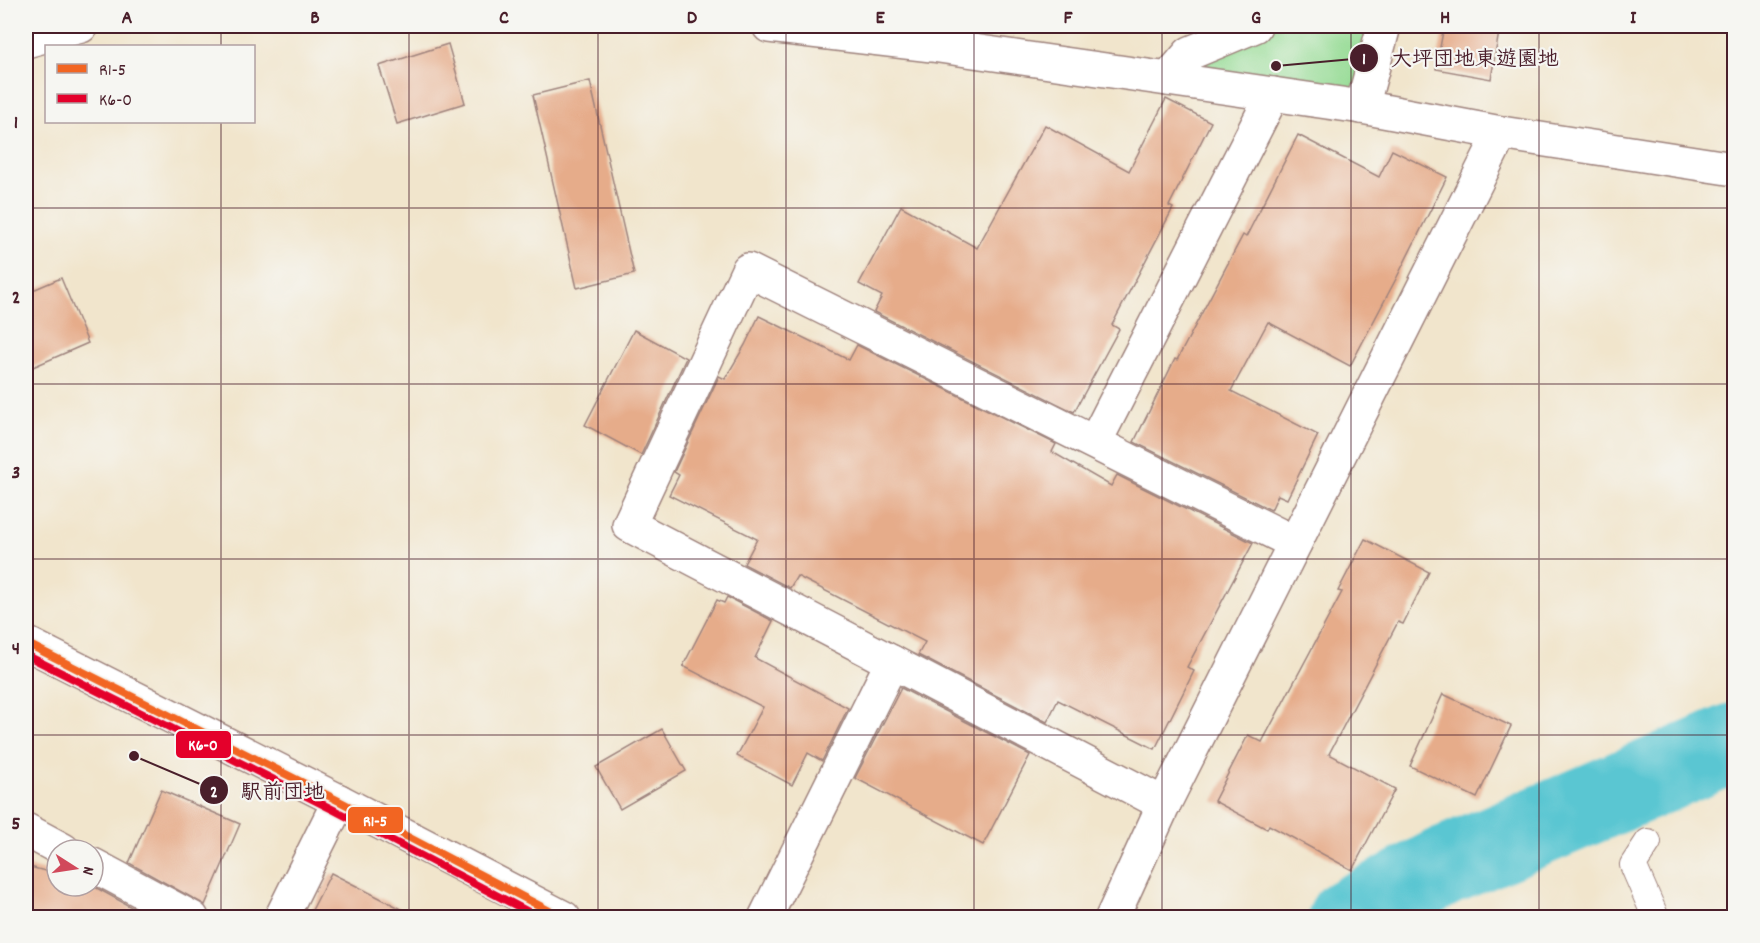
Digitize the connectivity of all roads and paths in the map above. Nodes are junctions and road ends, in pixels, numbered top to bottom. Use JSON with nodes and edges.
{"nodes":[{"id":1,"x":81,"y":26,"type":"edge"},
{"id":2,"x":769,"y":26,"type":"edge"},
{"id":3,"x":1255,"y":26,"type":"edge"},
{"id":4,"x":1384,"y":26,"type":"edge"},
{"id":5,"x":930,"y":35,"type":"edge"},
{"id":6,"x":26,"y":41,"type":"edge"},
{"id":7,"x":1168,"y":79,"type":"junction"},
{"id":8,"x":1273,"y":94,"type":"junction"},
{"id":9,"x":1362,"y":107,"type":"junction"},
{"id":10,"x":1501,"y":133,"type":"junction"},
{"id":11,"x":1734,"y":169,"type":"edge"},
{"id":12,"x":1095,"y":442,"type":"junction"},
{"id":13,"x":1295,"y":543,"type":"junction"},
{"id":14,"x":26,"y":643,"type":"edge"},
{"id":15,"x":892,"y":662,"type":"junction"},
{"id":16,"x":339,"y":801,"type":"junction"},
{"id":17,"x":1164,"y":804,"type":"junction"},
{"id":18,"x":26,"y":830,"type":"edge"},
{"id":19,"x":45,"y":840,"type":"edge"},
{"id":20,"x":1648,"y":842,"type":"dead end"},
{"id":21,"x":105,"y":872,"type":"edge"},
{"id":22,"x":192,"y":918,"type":"edge"},
{"id":23,"x":281,"y":918,"type":"edge"},
{"id":24,"x":564,"y":918,"type":"edge"},
{"id":25,"x":765,"y":918,"type":"edge"},
{"id":26,"x":1112,"y":918,"type":"edge"},
{"id":27,"x":1656,"y":918,"type":"edge"}],
"edges":[{"from":1,"to":6,"type":"street"},
{"from":2,"to":5,"type":"street"},
{"from":3,"to":7,"type":"street"},
{"from":4,"to":9,"type":"street"},
{"from":5,"to":7,"type":"street"},
{"from":7,"to":8,"type":"street"},
{"from":8,"to":9,"type":"street"},
{"from":8,"to":12,"type":"street"},
{"from":9,"to":10,"type":"street"},
{"from":10,"to":11,"type":"street"},
{"from":10,"to":13,"type":"street"},
{"from":12,"to":13,"type":"street"},
{"from":12,"to":15,"type":"street"},
{"from":13,"to":17,"type":"street"},
{"from":14,"to":16,"type":"street"},
{"from":15,"to":17,"type":"street"},
{"from":15,"to":25,"type":"street"},
{"from":16,"to":23,"type":"street"},
{"from":16,"to":24,"type":"street"},
{"from":17,"to":26,"type":"street"},
{"from":18,"to":19,"type":"street"},
{"from":20,"to":27,"type":"lane"},
{"from":21,"to":22,"type":"street"}]}
